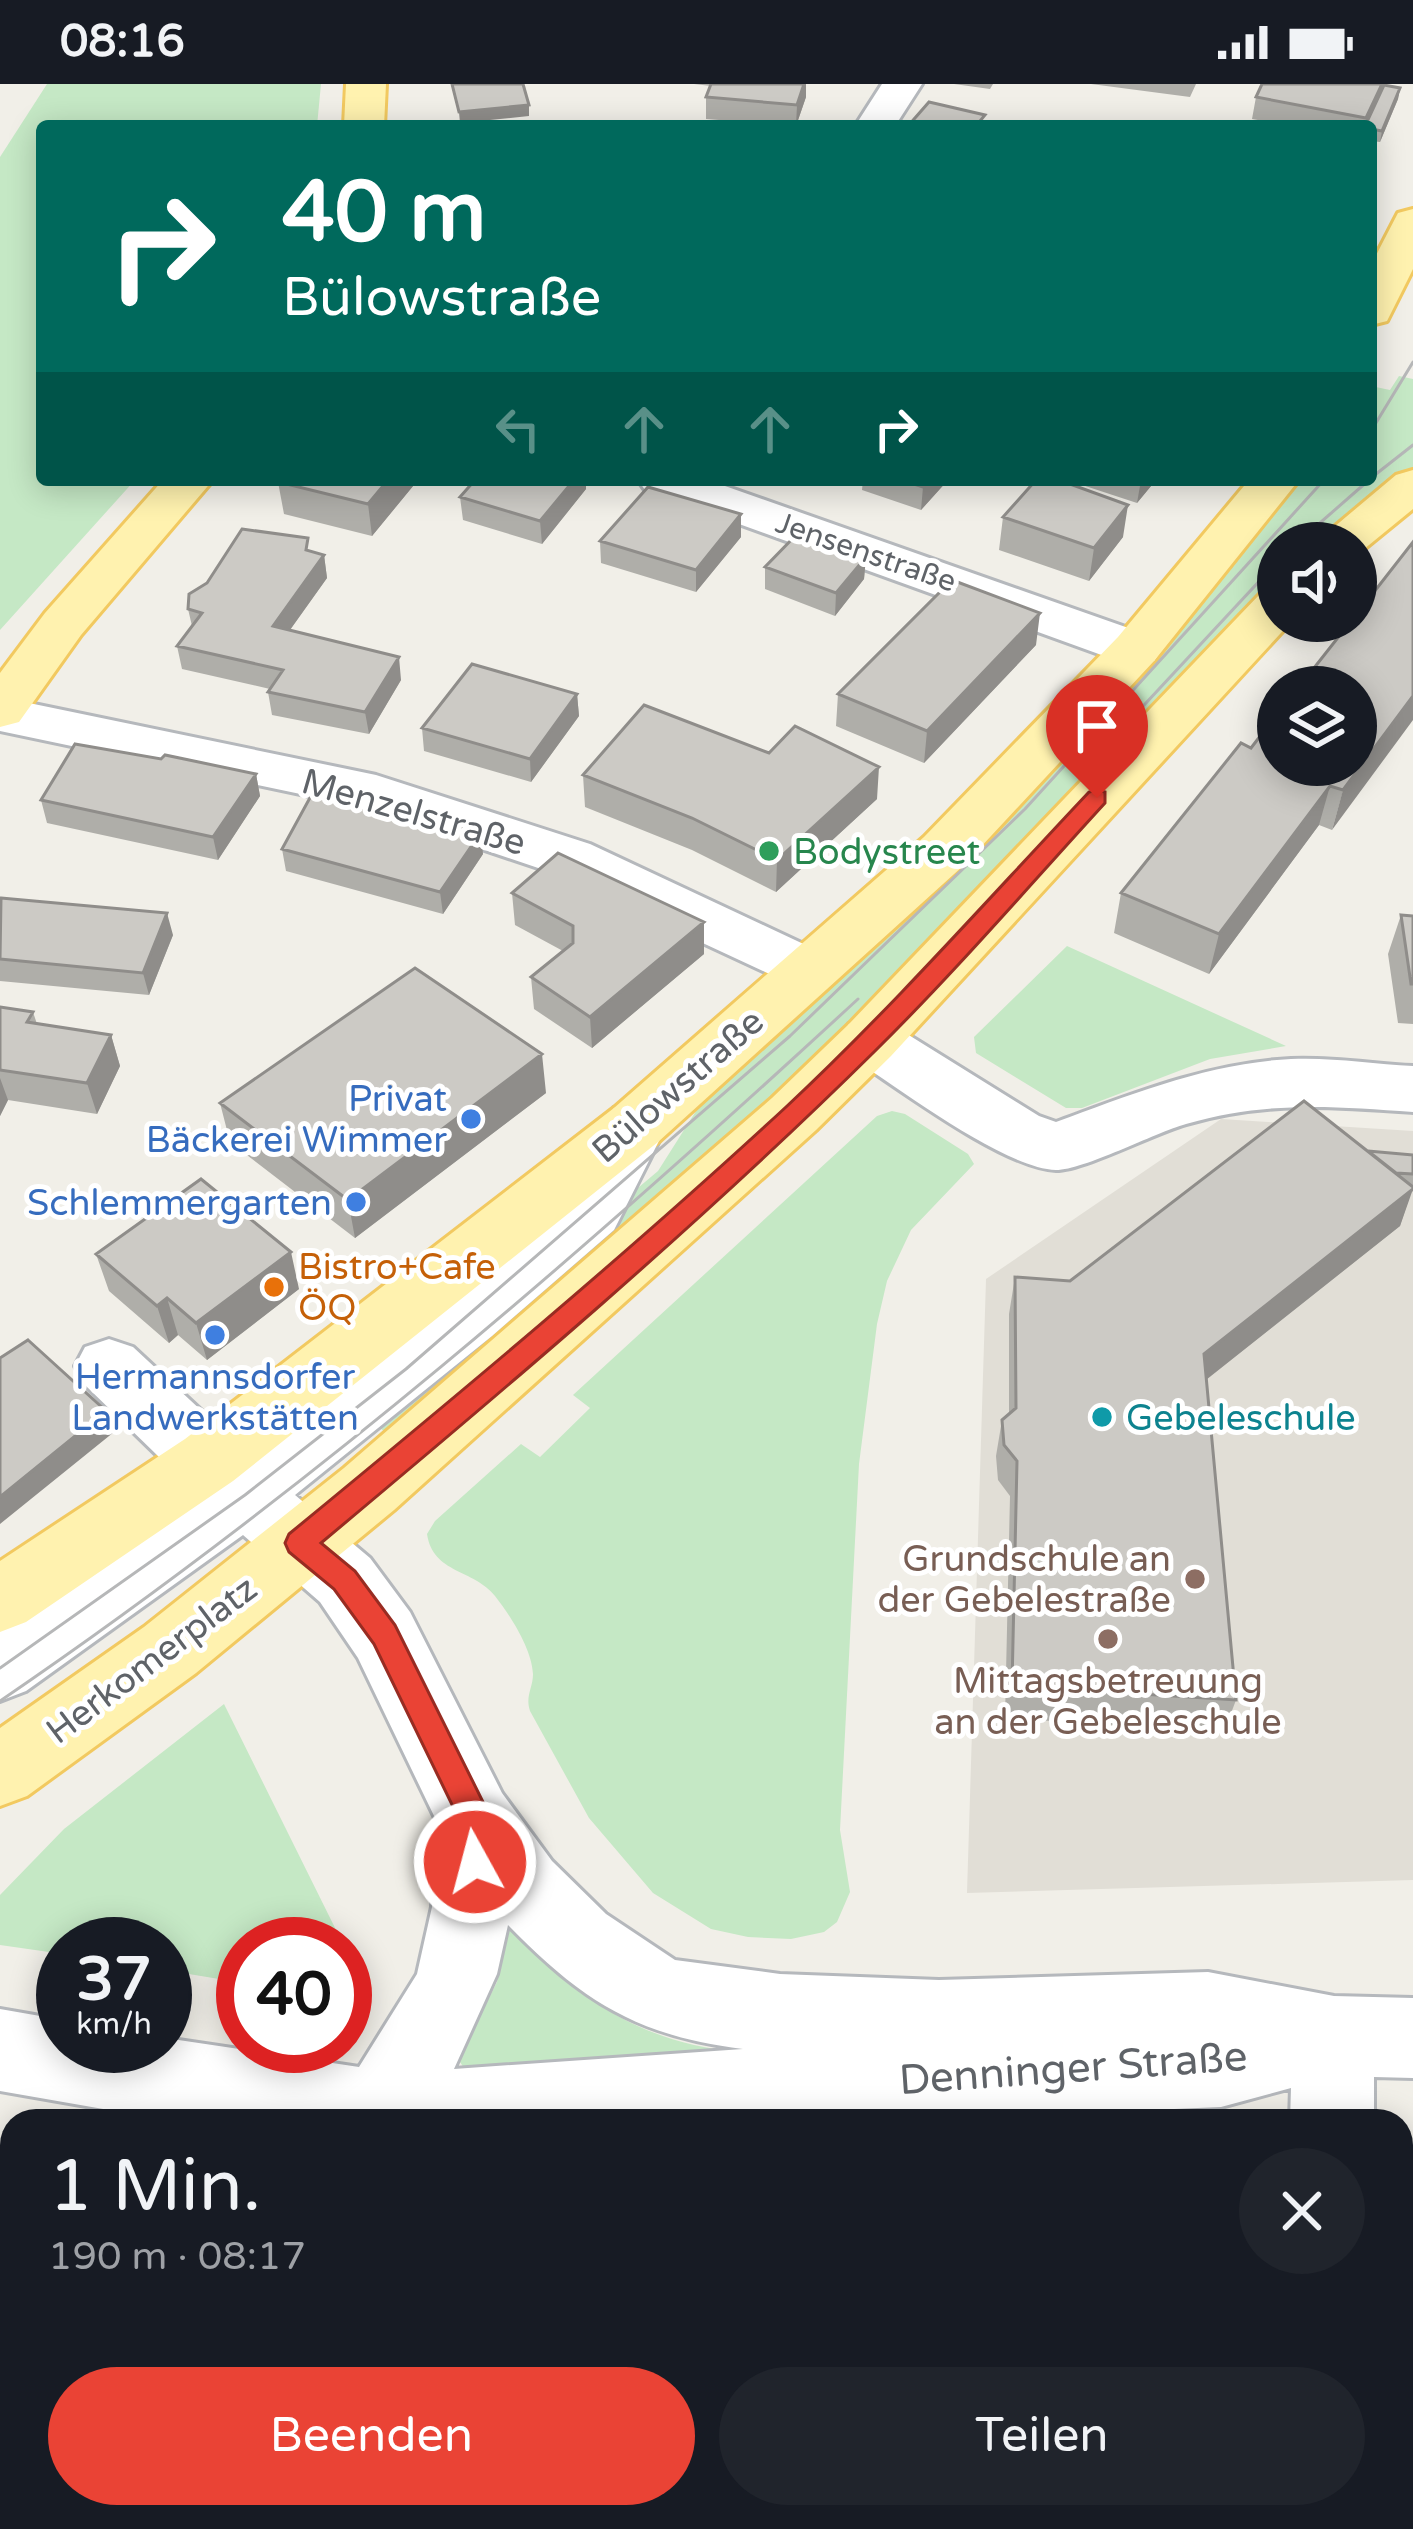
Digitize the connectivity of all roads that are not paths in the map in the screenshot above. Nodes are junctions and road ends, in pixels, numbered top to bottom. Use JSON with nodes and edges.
{"nodes":[{"id":1,"x":366,"y":84,"type":"edge"},
{"id":2,"x":902,"y":84,"type":"edge"},
{"id":3,"x":364,"y":120,"type":"edge"},
{"id":4,"x":879,"y":120,"type":"edge"},
{"id":5,"x":1413,"y":222,"type":"edge"},
{"id":6,"x":1377,"y":298,"type":"edge"},
{"id":7,"x":1413,"y":485,"type":"edge"},
{"id":8,"x":184,"y":486,"type":"edge"},
{"id":9,"x":679,"y":486,"type":"edge"},
{"id":10,"x":1269,"y":486,"type":"edge"},
{"id":11,"x":1366,"y":522,"type":"edge"},
{"id":12,"x":1257,"y":627,"type":"edge"},
{"id":13,"x":1136,"y":649,"type":"junction"},
{"id":14,"x":0,"y":712,"type":"edge"},
{"id":15,"x":808,"y":971,"type":"junction"},
{"id":16,"x":870,"y":1040,"type":"junction"},
{"id":17,"x":1413,"y":1088,"type":"edge"},
{"id":18,"x":635,"y":1125,"type":"junction"},
{"id":19,"x":109,"y":1366,"type":"dead end"},
{"id":20,"x":227,"y":1477,"type":"junction"},
{"id":21,"x":299,"y":1543,"type":"junction"},
{"id":22,"x":0,"y":1600,"type":"edge"},
{"id":23,"x":0,"y":1668,"type":"edge"},
{"id":24,"x":0,"y":1771,"type":"edge"},
{"id":25,"x":475,"y":1818,"type":"junction"},
{"id":26,"x":1334,"y":2036,"type":"junction"},
{"id":27,"x":1413,"y":2038,"type":"edge"},
{"id":28,"x":0,"y":2050,"type":"edge"},
{"id":29,"x":134,"y":2099,"type":"edge"},
{"id":30,"x":357,"y":2109,"type":"edge"},
{"id":31,"x":380,"y":2109,"type":"edge"},
{"id":32,"x":478,"y":2109,"type":"edge"},
{"id":33,"x":1332,"y":2109,"type":"edge"}],
"edges":[{"from":1,"to":3,"type":"main road"},
{"from":2,"to":4,"type":"street"},
{"from":5,"to":6,"type":"main road"},
{"from":7,"to":11,"type":"main road"},
{"from":8,"to":14,"type":"main road"},
{"from":9,"to":13,"type":"street","name":"Jensenstraße"},
{"from":10,"to":13,"type":"main road","name":"Bülowstraße"},
{"from":12,"to":16,"type":"main road"},
{"from":13,"to":15,"type":"main road","name":"Bülowstraße"},
{"from":14,"to":15,"type":"street","name":"Menzelstraße"},
{"from":15,"to":18,"type":"main road","name":"Bülowstraße"},
{"from":16,"to":17,"type":"street"},
{"from":16,"to":21,"type":"main road"},
{"from":18,"to":20,"type":"main road","name":"Bülowstraße"},
{"from":18,"to":20,"type":"street"},
{"from":19,"to":20,"type":"street","name":"Denninger Straße"},
{"from":20,"to":21,"type":"street","name":"Denninger Straße"},
{"from":20,"to":22,"type":"main road","name":"Bülowstraße"},
{"from":20,"to":23,"type":"street"},
{"from":21,"to":24,"type":"main road","name":"Herkomerplatz"},
{"from":21,"to":25,"type":"street","name":"Denninger Straße"},
{"from":25,"to":26,"type":"street","name":"Denninger Straße"},
{"from":25,"to":31,"type":"street","name":"Denninger Straße"},
{"from":26,"to":27,"type":"street","name":"Denninger Straße"},
{"from":26,"to":32,"type":"street","name":"Denninger Straße"},
{"from":26,"to":33,"type":"street"},
{"from":28,"to":29,"type":"street"},
{"from":29,"to":30,"type":"street","name":"Denninger Straße"}]}
